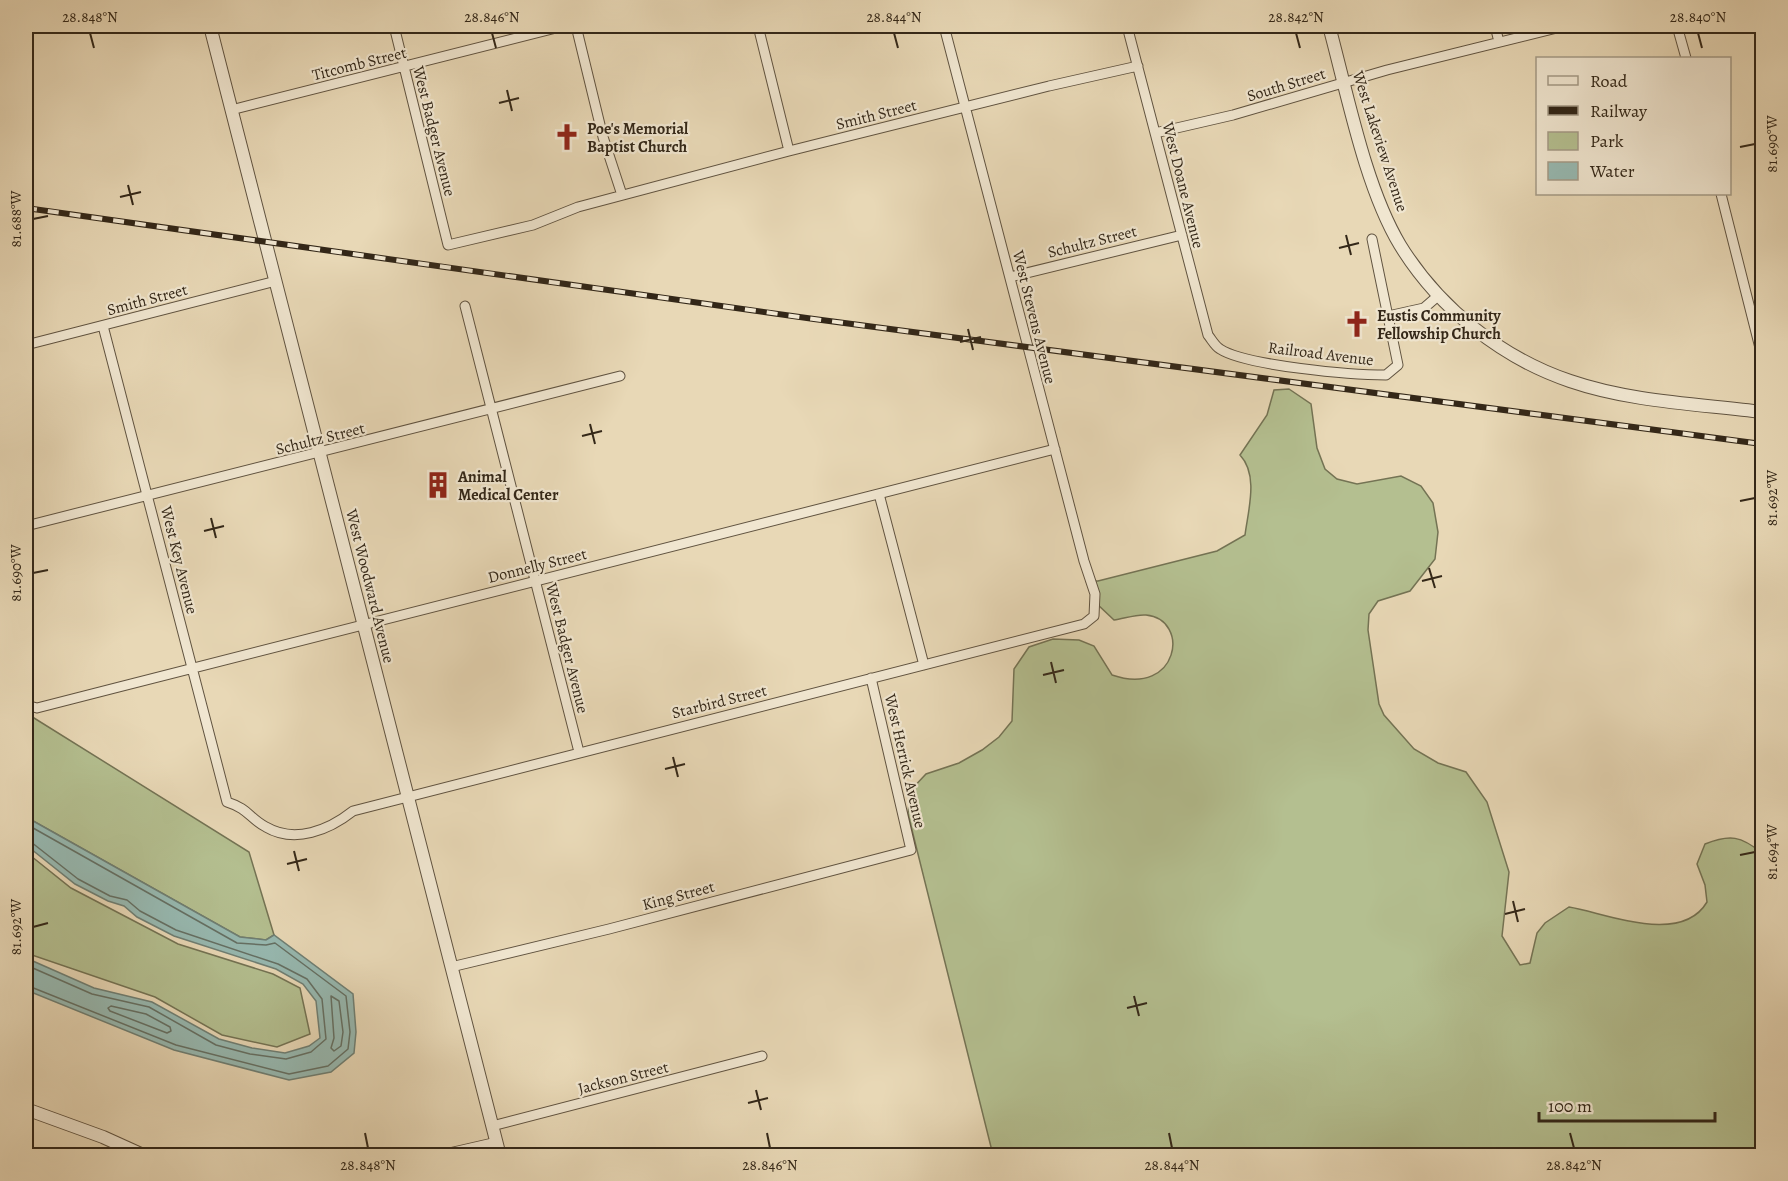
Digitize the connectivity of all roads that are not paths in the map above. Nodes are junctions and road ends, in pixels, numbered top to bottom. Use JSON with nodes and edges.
{"nodes":[{"id":1,"x":210,"y":26,"type":"edge"},
{"id":2,"x":394,"y":26,"type":"edge"},
{"id":3,"x":564,"y":26,"type":"edge"},
{"id":4,"x":576,"y":26,"type":"edge"},
{"id":5,"x":758,"y":26,"type":"edge"},
{"id":6,"x":944,"y":26,"type":"edge"},
{"id":7,"x":1127,"y":26,"type":"edge"},
{"id":8,"x":1329,"y":26,"type":"edge"},
{"id":9,"x":1495,"y":26,"type":"edge"},
{"id":10,"x":1565,"y":26,"type":"edge"},
{"id":11,"x":1677,"y":26,"type":"edge"},
{"id":12,"x":1499,"y":42,"type":"junction"},
{"id":13,"x":1686,"y":57,"type":"edge"},
{"id":14,"x":1138,"y":66,"type":"junction"},
{"id":15,"x":404,"y":67,"type":"junction"},
{"id":16,"x":1344,"y":82,"type":"junction"},
{"id":17,"x":965,"y":107,"type":"junction"},
{"id":18,"x":231,"y":110,"type":"junction"},
{"id":19,"x":1155,"y":133,"type":"junction"},
{"id":20,"x":789,"y":151,"type":"junction"},
{"id":21,"x":622,"y":195,"type":"junction"},
{"id":22,"x":1721,"y":195,"type":"edge"},
{"id":23,"x":1182,"y":235,"type":"junction"},
{"id":24,"x":1372,"y":239,"type":"dead end"},
{"id":25,"x":448,"y":245,"type":"joint"},
{"id":26,"x":1010,"y":277,"type":"junction"},
{"id":27,"x":276,"y":281,"type":"junction"},
{"id":28,"x":1439,"y":295,"type":"junction"},
{"id":29,"x":465,"y":306,"type":"dead end"},
{"id":30,"x":1388,"y":316,"type":"junction"},
{"id":31,"x":103,"y":326,"type":"junction"},
{"id":32,"x":26,"y":345,"type":"edge"},
{"id":33,"x":1218,"y":348,"type":"joint"},
{"id":34,"x":1762,"y":356,"type":"edge"},
{"id":35,"x":620,"y":376,"type":"dead end"},
{"id":36,"x":491,"y":408,"type":"junction"},
{"id":37,"x":1762,"y":412,"type":"edge"},
{"id":38,"x":1055,"y":449,"type":"junction"},
{"id":39,"x":320,"y":453,"type":"junction"},
{"id":40,"x":879,"y":494,"type":"junction"},
{"id":41,"x":148,"y":496,"type":"junction"},
{"id":42,"x":26,"y":526,"type":"edge"},
{"id":43,"x":536,"y":580,"type":"junction"},
{"id":44,"x":1095,"y":616,"type":"joint"},
{"id":45,"x":364,"y":623,"type":"junction"},
{"id":46,"x":924,"y":664,"type":"junction"},
{"id":47,"x":192,"y":668,"type":"junction"},
{"id":48,"x":871,"y":678,"type":"junction"},
{"id":49,"x":26,"y":705,"type":"edge"},
{"id":50,"x":579,"y":752,"type":"junction"},
{"id":51,"x":408,"y":796,"type":"junction"},
{"id":52,"x":227,"y":802,"type":"joint"},
{"id":53,"x":911,"y":850,"type":"joint"},
{"id":54,"x":451,"y":967,"type":"junction"},
{"id":55,"x":762,"y":1056,"type":"dead end"},
{"id":56,"x":26,"y":1109,"type":"edge"},
{"id":57,"x":492,"y":1126,"type":"junction"},
{"id":58,"x":497,"y":1142,"type":"junction"},
{"id":59,"x":145,"y":1155,"type":"edge"},
{"id":60,"x":436,"y":1155,"type":"edge"},
{"id":61,"x":500,"y":1155,"type":"edge"}],
"edges":[{"from":1,"to":18,"type":"street","name":"West Woodward Avenue"},
{"from":2,"to":15,"type":"street","name":"West Badger Avenue"},
{"from":3,"to":15,"type":"street","name":"Titcomb Street"},
{"from":4,"to":21,"type":"street"},
{"from":5,"to":20,"type":"street"},
{"from":6,"to":17,"type":"street","name":"West Stevens Avenue"},
{"from":7,"to":14,"type":"street","name":"West Doane Avenue"},
{"from":8,"to":16,"type":"street","name":"West Lakeview Avenue"},
{"from":9,"to":12,"type":"street"},
{"from":10,"to":12,"type":"street","name":"South Street"},
{"from":11,"to":13,"type":"street"},
{"from":12,"to":16,"type":"street","name":"South Street"},
{"from":14,"to":17,"type":"street","name":"Smith Street"},
{"from":14,"to":19,"type":"street","name":"West Doane Avenue"},
{"from":15,"to":18,"type":"street","name":"Titcomb Street"},
{"from":15,"to":25,"type":"street","name":"West Badger Avenue"},
{"from":16,"to":19,"type":"street","name":"South Street"},
{"from":16,"to":28,"type":"street","name":"West Lakeview Avenue"},
{"from":17,"to":20,"type":"street","name":"Smith Street"},
{"from":17,"to":26,"type":"street","name":"West Stevens Avenue"},
{"from":18,"to":27,"type":"street","name":"West Woodward Avenue"},
{"from":19,"to":23,"type":"street","name":"West Doane Avenue"},
{"from":20,"to":21,"type":"street","name":"Smith Street"},
{"from":21,"to":25,"type":"street","name":"Smith Street"},
{"from":22,"to":34,"type":"street"},
{"from":23,"to":26,"type":"street","name":"Schultz Street"},
{"from":23,"to":33,"type":"street","name":"West Doane Avenue"},
{"from":24,"to":30,"type":"street","name":"Railroad Avenue"},
{"from":26,"to":38,"type":"street","name":"West Stevens Avenue"},
{"from":27,"to":31,"type":"street","name":"Smith Street"},
{"from":27,"to":39,"type":"street","name":"West Woodward Avenue"},
{"from":28,"to":30,"type":"street"},
{"from":28,"to":37,"type":"street","name":"West Lakeview Avenue"},
{"from":29,"to":36,"type":"street","name":"West Badger Avenue"},
{"from":30,"to":33,"type":"street","name":"Railroad Avenue"},
{"from":31,"to":32,"type":"street","name":"Smith Street"},
{"from":31,"to":41,"type":"street","name":"West Key Avenue"},
{"from":35,"to":36,"type":"street","name":"Schultz Street"},
{"from":36,"to":39,"type":"street","name":"Schultz Street"},
{"from":36,"to":43,"type":"street","name":"West Badger Avenue"},
{"from":38,"to":40,"type":"street","name":"Donnelly Street"},
{"from":38,"to":44,"type":"street","name":"West Stevens Avenue"},
{"from":39,"to":41,"type":"street","name":"Schultz Street"},
{"from":39,"to":45,"type":"street","name":"West Woodward Avenue"},
{"from":40,"to":43,"type":"street","name":"Donnelly Street"},
{"from":40,"to":46,"type":"street"},
{"from":41,"to":42,"type":"street","name":"Schultz Street"},
{"from":41,"to":47,"type":"street","name":"West Key Avenue"},
{"from":43,"to":45,"type":"street","name":"Donnelly Street"},
{"from":43,"to":50,"type":"street","name":"West Badger Avenue"},
{"from":44,"to":46,"type":"street","name":"Starbird Street"},
{"from":45,"to":47,"type":"street","name":"Donnelly Street"},
{"from":45,"to":51,"type":"street","name":"West Woodward Avenue"},
{"from":46,"to":48,"type":"street","name":"Starbird Street"},
{"from":47,"to":49,"type":"street","name":"Donnelly Street"},
{"from":47,"to":52,"type":"street","name":"West Key Avenue"},
{"from":48,"to":50,"type":"street","name":"Starbird Street"},
{"from":48,"to":53,"type":"street","name":"West Herrick Avenue"},
{"from":50,"to":51,"type":"street","name":"Starbird Street"},
{"from":51,"to":52,"type":"street","name":"Starbird Street"},
{"from":51,"to":54,"type":"street","name":"West Woodward Avenue"},
{"from":53,"to":54,"type":"street","name":"King Street"},
{"from":54,"to":57,"type":"street","name":"West Woodward Avenue"},
{"from":55,"to":57,"type":"street","name":"Jackson Street"},
{"from":56,"to":59,"type":"street"},
{"from":57,"to":58,"type":"street","name":"West Woodward Avenue"},
{"from":58,"to":60,"type":"street"},
{"from":58,"to":61,"type":"street","name":"West Woodward Avenue"}]}
